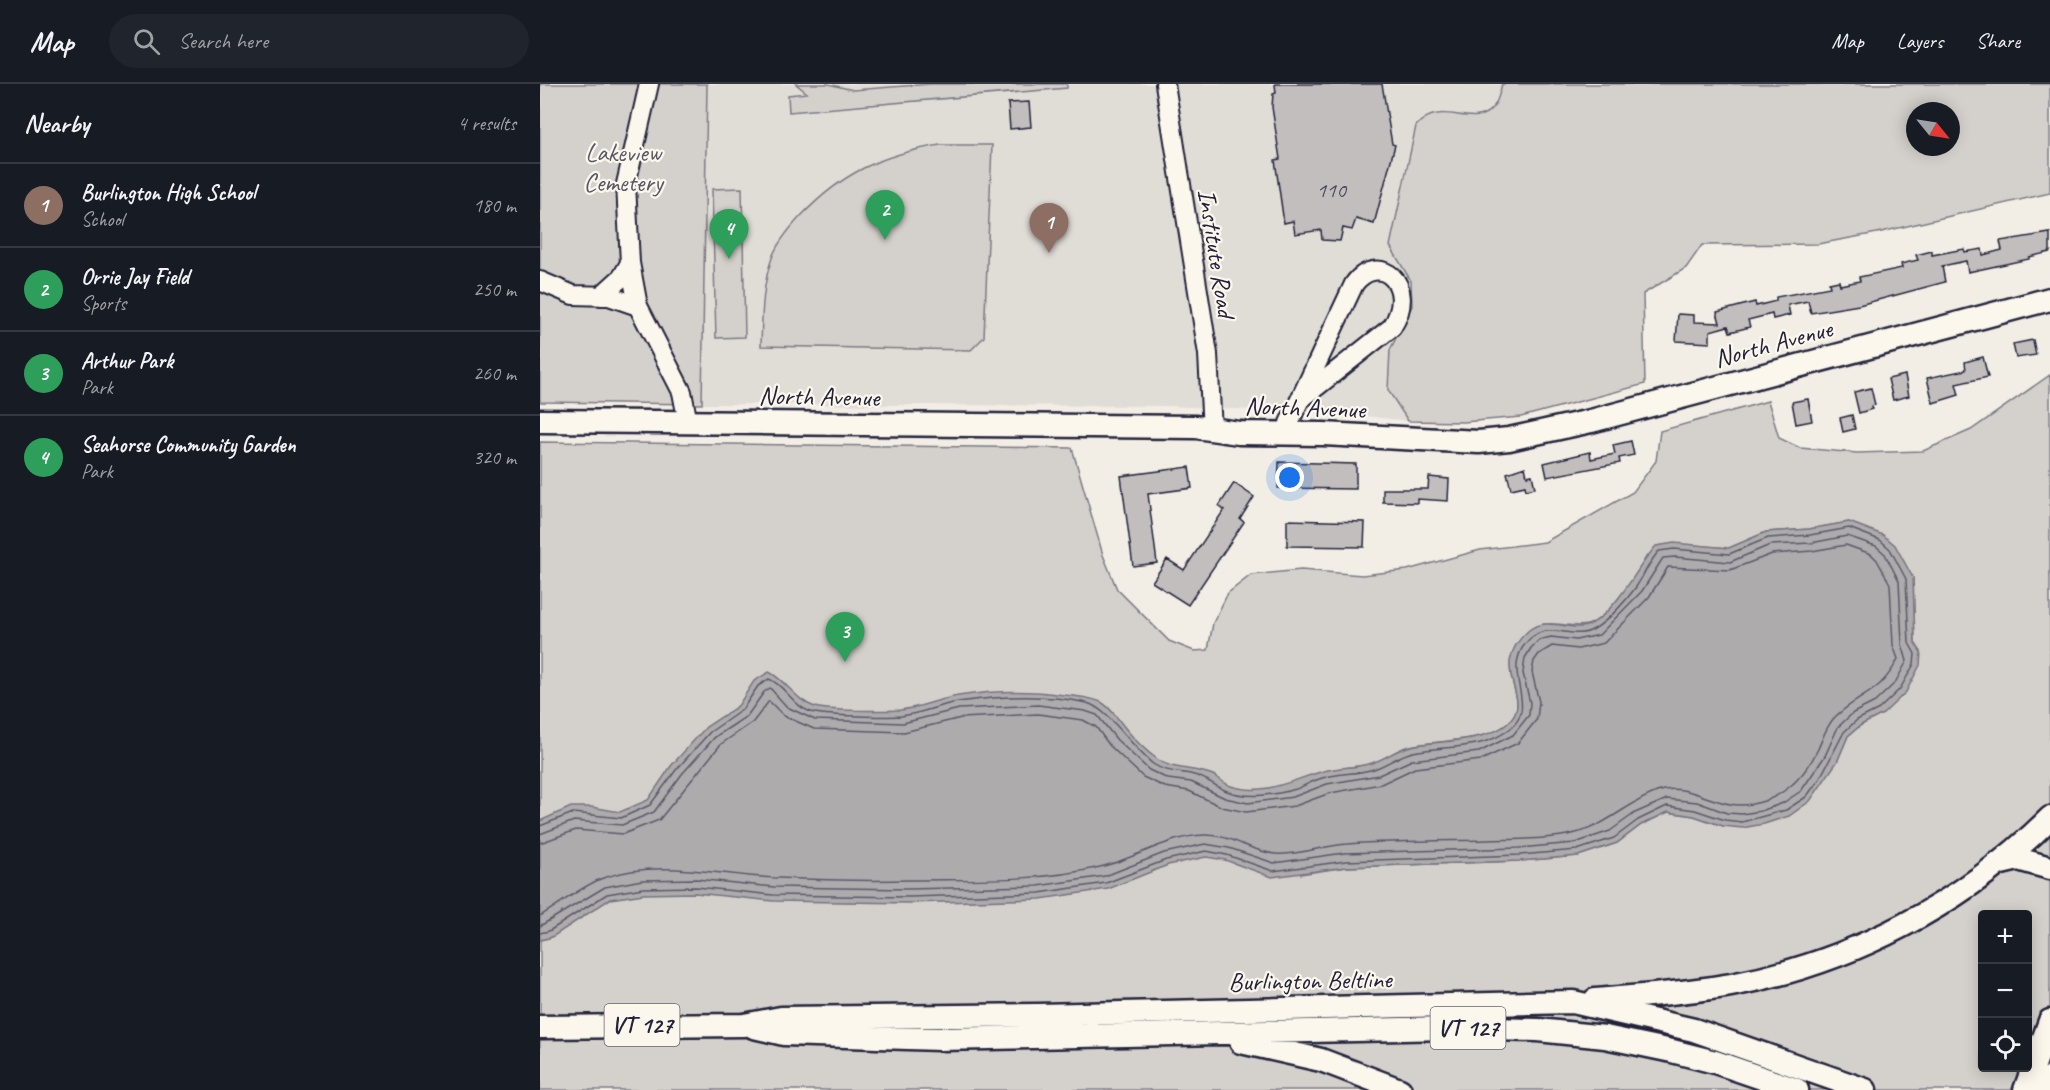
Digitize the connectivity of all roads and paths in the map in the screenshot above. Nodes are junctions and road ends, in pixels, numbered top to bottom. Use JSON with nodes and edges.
{"nodes":[{"id":1,"x":649,"y":84,"type":"edge"},
{"id":2,"x":1165,"y":84,"type":"edge"},
{"id":3,"x":630,"y":263,"type":"junction"},
{"id":4,"x":540,"y":281,"type":"edge"},
{"id":5,"x":601,"y":296,"type":"junction"},
{"id":6,"x":2050,"y":299,"type":"edge"},
{"id":7,"x":638,"y":306,"type":"junction"},
{"id":8,"x":1301,"y":399,"type":"junction"},
{"id":9,"x":540,"y":421,"type":"edge"},
{"id":10,"x":688,"y":423,"type":"junction"},
{"id":11,"x":1289,"y":423,"type":"dead end"},
{"id":12,"x":1212,"y":431,"type":"junction"},
{"id":13,"x":2050,"y":818,"type":"edge"},
{"id":14,"x":1990,"y":868,"type":"junction"},
{"id":15,"x":2050,"y":868,"type":"edge"},
{"id":16,"x":1572,"y":1002,"type":"junction"},
{"id":17,"x":2050,"y":1021,"type":"edge"},
{"id":18,"x":744,"y":1025,"type":"junction"},
{"id":19,"x":540,"y":1027,"type":"edge"},
{"id":20,"x":1132,"y":1035,"type":"junction"},
{"id":21,"x":2050,"y":1078,"type":"edge"},
{"id":22,"x":1400,"y":1090,"type":"edge"},
{"id":23,"x":1797,"y":1090,"type":"edge"},
{"id":24,"x":1865,"y":1090,"type":"edge"},
{"id":25,"x":2025,"y":1090,"type":"edge"},
{"id":26,"x":2046,"y":1090,"type":"edge"}],
"edges":[{"from":1,"to":3,"type":"street"},
{"from":2,"to":12,"type":"street","name":"Institute Road"},
{"from":3,"to":5,"type":"street"},
{"from":3,"to":7,"type":"street"},
{"from":4,"to":5,"type":"street"},
{"from":5,"to":7,"type":"street"},
{"from":6,"to":12,"type":"main road","name":"North Avenue"},
{"from":7,"to":10,"type":"street"},
{"from":8,"to":8,"type":"street"},
{"from":8,"to":11,"type":"street"},
{"from":9,"to":10,"type":"main road","name":"North Avenue"},
{"from":10,"to":12,"type":"main road","name":"North Avenue"},
{"from":13,"to":14,"type":"main road"},
{"from":14,"to":15,"type":"main road"},
{"from":14,"to":16,"type":"main road"},
{"from":16,"to":18,"type":"main road","name":"Burlington Beltline","number":"VT 127"},
{"from":16,"to":24,"type":"main road","name":"Burlington Beltline","number":"VT 127"},
{"from":17,"to":25,"type":"main road"},
{"from":18,"to":19,"type":"main road","name":"Burlington Beltline","number":"VT 127"},
{"from":18,"to":20,"type":"main road","name":"Burlington Beltline","number":"VT 127"},
{"from":20,"to":22,"type":"main road"},
{"from":20,"to":23,"type":"main road","name":"Burlington Beltline","number":"VT 127"},
{"from":21,"to":26,"type":"main road"}]}
